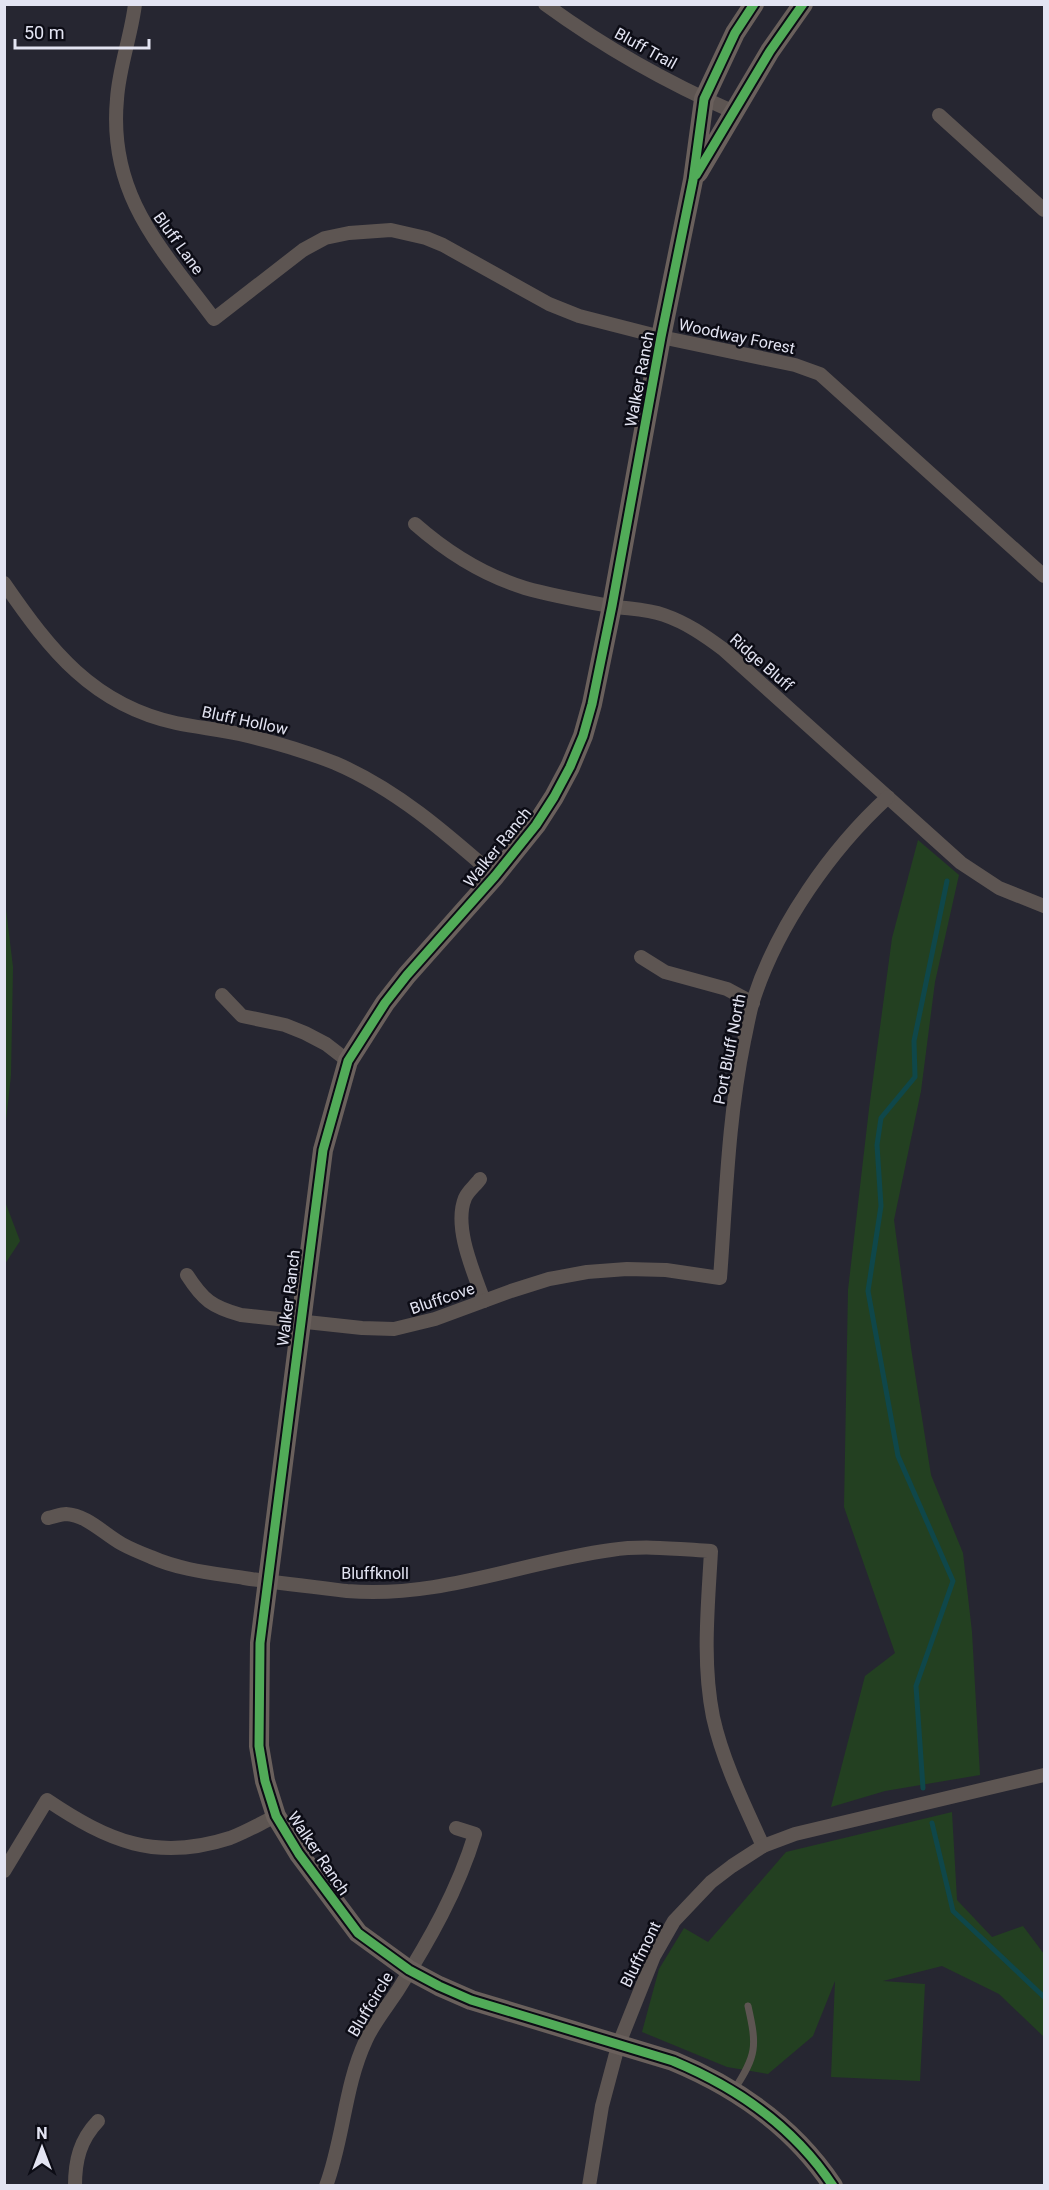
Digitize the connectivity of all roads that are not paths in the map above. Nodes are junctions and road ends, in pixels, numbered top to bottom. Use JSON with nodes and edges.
{"nodes":[{"id":1,"x":135,"y":4,"type":"edge"},
{"id":2,"x":545,"y":4,"type":"edge"},
{"id":3,"x":754,"y":4,"type":"edge"},
{"id":4,"x":803,"y":4,"type":"edge"},
{"id":5,"x":704,"y":99,"type":"junction"},
{"id":6,"x":734,"y":112,"type":"junction"},
{"id":7,"x":939,"y":115,"type":"dead end"},
{"id":8,"x":693,"y":180,"type":"junction"},
{"id":9,"x":1044,"y":210,"type":"edge"},
{"id":10,"x":214,"y":319,"type":"joint"},
{"id":11,"x":661,"y":337,"type":"junction"},
{"id":12,"x":415,"y":525,"type":"dead end"},
{"id":13,"x":1044,"y":576,"type":"edge"},
{"id":14,"x":4,"y":583,"type":"edge"},
{"id":15,"x":612,"y":606,"type":"junction"},
{"id":16,"x":888,"y":797,"type":"junction"},
{"id":17,"x":495,"y":876,"type":"junction"},
{"id":18,"x":1044,"y":906,"type":"edge"},
{"id":19,"x":641,"y":957,"type":"dead end"},
{"id":20,"x":222,"y":995,"type":"dead end"},
{"id":21,"x":753,"y":1003,"type":"junction"},
{"id":22,"x":348,"y":1061,"type":"junction"},
{"id":23,"x":480,"y":1179,"type":"dead end"},
{"id":24,"x":187,"y":1275,"type":"dead end"},
{"id":25,"x":720,"y":1278,"type":"joint"},
{"id":26,"x":484,"y":1301,"type":"junction"},
{"id":27,"x":300,"y":1321,"type":"junction"},
{"id":28,"x":48,"y":1518,"type":"dead end"},
{"id":29,"x":267,"y":1581,"type":"junction"},
{"id":30,"x":1044,"y":1775,"type":"edge"},
{"id":31,"x":276,"y":1816,"type":"junction"},
{"id":32,"x":456,"y":1828,"type":"dead end"},
{"id":33,"x":763,"y":1846,"type":"junction"},
{"id":34,"x":4,"y":1871,"type":"edge"},
{"id":35,"x":410,"y":1970,"type":"junction"},
{"id":36,"x":748,"y":2006,"type":"dead end"},
{"id":37,"x":618,"y":2046,"type":"junction"},
{"id":38,"x":734,"y":2090,"type":"junction"},
{"id":39,"x":98,"y":2121,"type":"dead end"},
{"id":40,"x":75,"y":2186,"type":"edge"},
{"id":41,"x":326,"y":2186,"type":"edge"},
{"id":42,"x":589,"y":2186,"type":"edge"},
{"id":43,"x":832,"y":2186,"type":"edge"}],
"edges":[{"from":1,"to":10,"type":"street","name":"Bluff Lane"},
{"from":2,"to":5,"type":"street","name":"Bluff Trail"},
{"from":3,"to":5,"type":"street","name":"Walker Ranch"},
{"from":4,"to":6,"type":"street","name":"Walker Ranch"},
{"from":5,"to":6,"type":"street","name":"Bluff Trail"},
{"from":5,"to":8,"type":"street","name":"Walker Ranch"},
{"from":6,"to":8,"type":"street","name":"Walker Ranch"},
{"from":7,"to":9,"type":"street"},
{"from":8,"to":11,"type":"street","name":"Walker Ranch"},
{"from":10,"to":11,"type":"street","name":"Woodway Forest"},
{"from":11,"to":13,"type":"street","name":"Woodway Forest"},
{"from":11,"to":15,"type":"street","name":"Walker Ranch"},
{"from":12,"to":15,"type":"street","name":"Ridge Bluff"},
{"from":14,"to":17,"type":"street","name":"Bluff Hollow"},
{"from":15,"to":16,"type":"street","name":"Ridge Bluff"},
{"from":15,"to":17,"type":"street","name":"Walker Ranch"},
{"from":16,"to":18,"type":"street","name":"Ridge Bluff"},
{"from":16,"to":21,"type":"street","name":"Port Bluff North"},
{"from":17,"to":22,"type":"street","name":"Walker Ranch"},
{"from":19,"to":21,"type":"street"},
{"from":20,"to":22,"type":"street"},
{"from":21,"to":25,"type":"street","name":"Port Bluff North"},
{"from":22,"to":27,"type":"street","name":"Walker Ranch"},
{"from":23,"to":26,"type":"street"},
{"from":24,"to":27,"type":"street","name":"Bluffcove"},
{"from":25,"to":26,"type":"street","name":"Bluffcove"},
{"from":26,"to":27,"type":"street","name":"Bluffcove"},
{"from":27,"to":29,"type":"street","name":"Walker Ranch"},
{"from":28,"to":29,"type":"street","name":"Bluffknoll"},
{"from":29,"to":31,"type":"street","name":"Walker Ranch"},
{"from":29,"to":33,"type":"street","name":"Bluffknoll"},
{"from":30,"to":33,"type":"street","name":"Bluffmont"},
{"from":31,"to":34,"type":"street"},
{"from":31,"to":35,"type":"street","name":"Walker Ranch"},
{"from":32,"to":35,"type":"street","name":"Bluffcircle"},
{"from":33,"to":37,"type":"street","name":"Bluffmont"},
{"from":35,"to":37,"type":"street","name":"Walker Ranch"},
{"from":35,"to":41,"type":"street","name":"Bluffcircle"},
{"from":36,"to":38,"type":"lane"},
{"from":37,"to":38,"type":"street","name":"Walker Ranch"},
{"from":37,"to":42,"type":"street","name":"Bluffmont"},
{"from":38,"to":43,"type":"street","name":"Walker Ranch"},
{"from":39,"to":40,"type":"street"}]}
